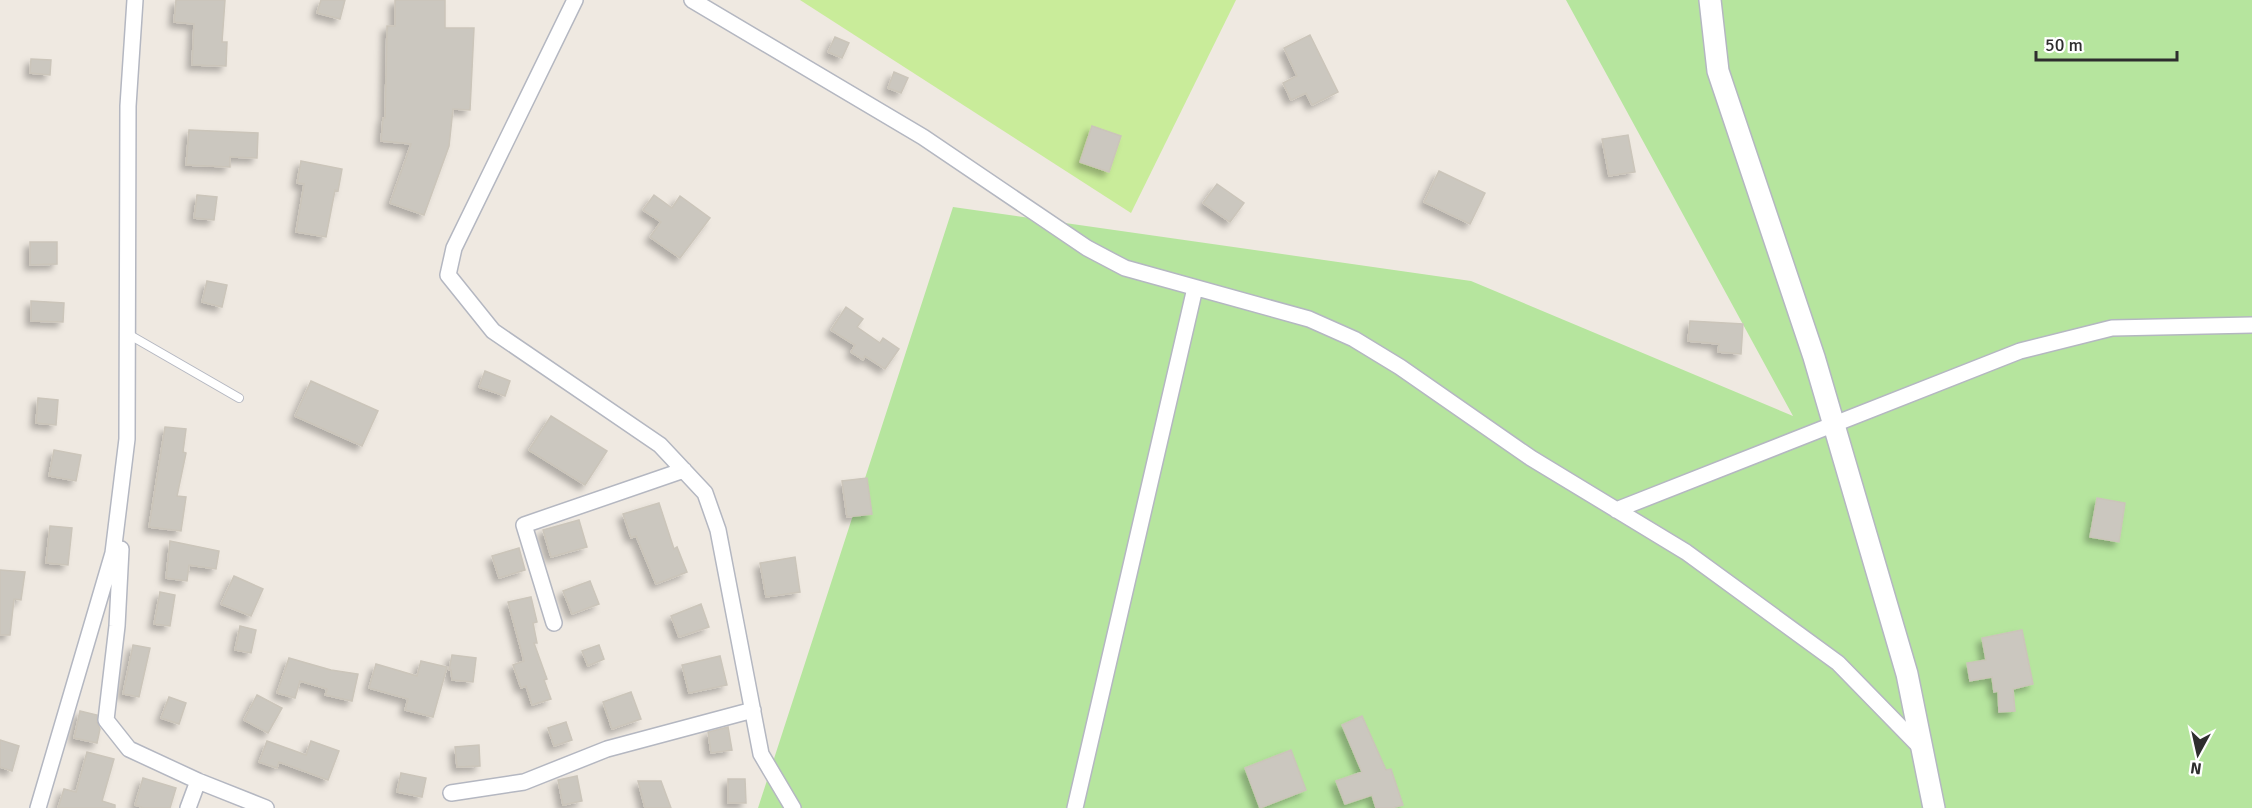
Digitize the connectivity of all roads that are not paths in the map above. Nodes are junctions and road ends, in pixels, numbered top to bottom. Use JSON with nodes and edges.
{"nodes":[{"id":1,"x":135,"y":0,"type":"edge"},
{"id":2,"x":575,"y":0,"type":"edge"},
{"id":3,"x":692,"y":0,"type":"edge"},
{"id":4,"x":1710,"y":0,"type":"edge"},
{"id":5,"x":1195,"y":288,"type":"junction"},
{"id":6,"x":2252,"y":325,"type":"edge"},
{"id":7,"x":128,"y":334,"type":"junction"},
{"id":8,"x":239,"y":398,"type":"dead end"},
{"id":9,"x":1833,"y":423,"type":"junction"},
{"id":10,"x":684,"y":470,"type":"junction"},
{"id":11,"x":124,"y":471,"type":"junction"},
{"id":12,"x":1616,"y":510,"type":"junction"},
{"id":13,"x":554,"y":623,"type":"dead end"},
{"id":14,"x":753,"y":710,"type":"junction"},
{"id":15,"x":1923,"y":750,"type":"junction"},
{"id":16,"x":198,"y":781,"type":"junction"},
{"id":17,"x":451,"y":793,"type":"dead end"},
{"id":18,"x":38,"y":808,"type":"edge"},
{"id":19,"x":188,"y":808,"type":"edge"},
{"id":20,"x":266,"y":808,"type":"edge"},
{"id":21,"x":794,"y":808,"type":"edge"},
{"id":22,"x":1075,"y":808,"type":"edge"},
{"id":23,"x":1934,"y":808,"type":"edge"}],
"edges":[{"from":1,"to":7,"type":"street"},
{"from":2,"to":10,"type":"street"},
{"from":3,"to":5,"type":"street"},
{"from":4,"to":9,"type":"main road"},
{"from":5,"to":12,"type":"street"},
{"from":5,"to":22,"type":"street"},
{"from":6,"to":9,"type":"street"},
{"from":7,"to":8,"type":"lane"},
{"from":7,"to":11,"type":"street"},
{"from":9,"to":12,"type":"street"},
{"from":9,"to":15,"type":"main road"},
{"from":10,"to":13,"type":"street"},
{"from":10,"to":14,"type":"street"},
{"from":11,"to":16,"type":"street"},
{"from":11,"to":18,"type":"street"},
{"from":12,"to":15,"type":"street"},
{"from":14,"to":17,"type":"street"},
{"from":14,"to":21,"type":"street"},
{"from":15,"to":23,"type":"main road"},
{"from":16,"to":19,"type":"street"},
{"from":16,"to":20,"type":"street"}]}
